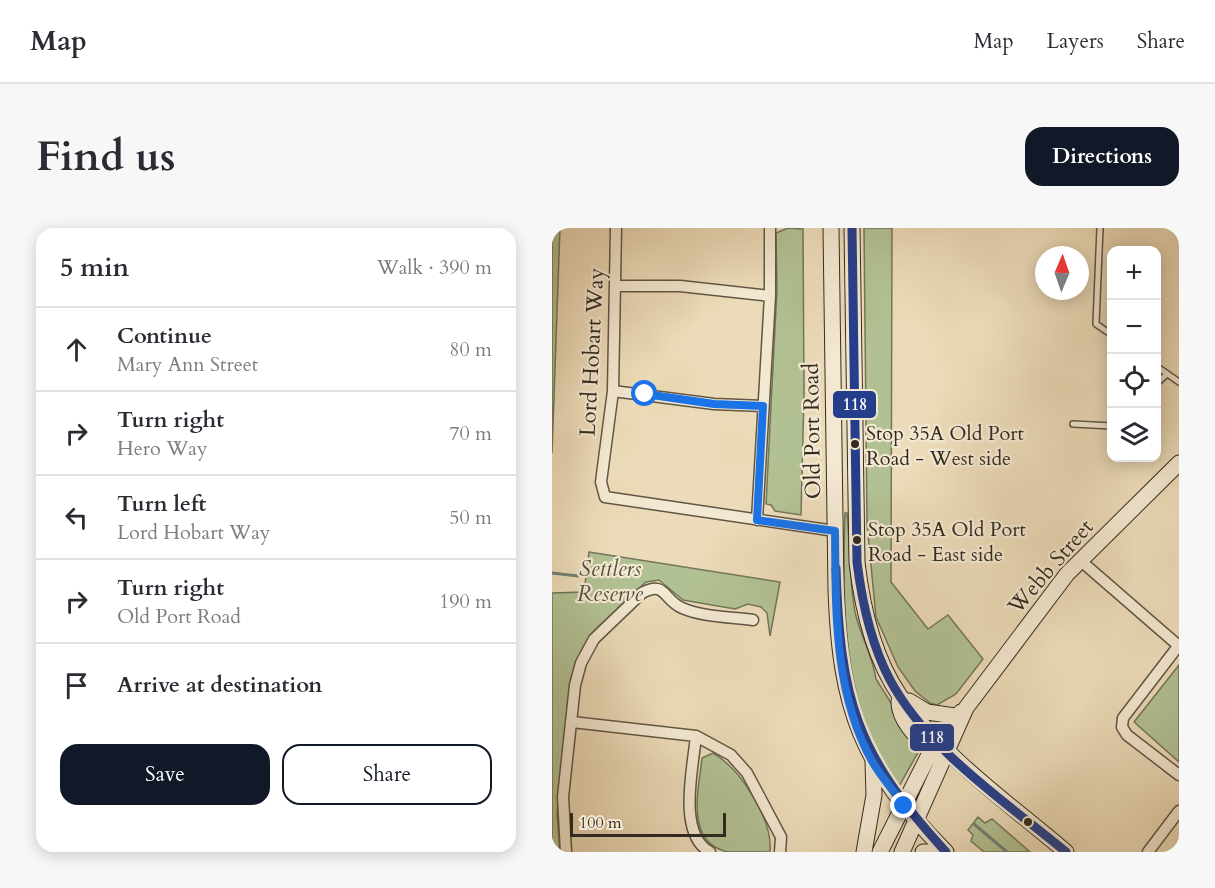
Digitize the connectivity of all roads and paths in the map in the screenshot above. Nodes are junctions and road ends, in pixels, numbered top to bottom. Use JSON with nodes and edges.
{"nodes":[{"id":1,"x":616,"y":228,"type":"edge"},
{"id":2,"x":770,"y":228,"type":"edge"},
{"id":3,"x":831,"y":228,"type":"edge"},
{"id":4,"x":852,"y":228,"type":"edge"},
{"id":5,"x":1100,"y":228,"type":"edge"},
{"id":6,"x":616,"y":286,"type":"junction"},
{"id":7,"x":770,"y":296,"type":"junction"},
{"id":8,"x":1107,"y":332,"type":"edge"},
{"id":9,"x":1161,"y":370,"type":"edge"},
{"id":10,"x":1167,"y":374,"type":"junction"},
{"id":11,"x":1161,"y":379,"type":"edge"},
{"id":12,"x":1179,"y":382,"type":"edge"},
{"id":13,"x":613,"y":391,"type":"junction"},
{"id":14,"x":763,"y":406,"type":"junction"},
{"id":15,"x":1073,"y":424,"type":"dead end"},
{"id":16,"x":1107,"y":426,"type":"edge"},
{"id":17,"x":1179,"y":463,"type":"edge"},
{"id":18,"x":757,"y":520,"type":"junction"},
{"id":19,"x":835,"y":531,"type":"junction"},
{"id":20,"x":1081,"y":561,"type":"junction"},
{"id":21,"x":753,"y":620,"type":"dead end"},
{"id":22,"x":1179,"y":646,"type":"edge"},
{"id":23,"x":899,"y":695,"type":"junction"},
{"id":24,"x":961,"y":712,"type":"junction"},
{"id":25,"x":572,"y":722,"type":"junction"},
{"id":26,"x":696,"y":736,"type":"junction"},
{"id":27,"x":939,"y":750,"type":"junction"},
{"id":28,"x":873,"y":762,"type":"junction"},
{"id":29,"x":1179,"y":775,"type":"edge"},
{"id":30,"x":904,"y":806,"type":"junction"},
{"id":31,"x":1179,"y":811,"type":"edge"},
{"id":32,"x":917,"y":819,"type":"junction"},
{"id":33,"x":566,"y":852,"type":"edge"},
{"id":34,"x":710,"y":852,"type":"edge"},
{"id":35,"x":780,"y":852,"type":"edge"},
{"id":36,"x":864,"y":852,"type":"edge"},
{"id":37,"x":880,"y":852,"type":"edge"},
{"id":38,"x":902,"y":852,"type":"edge"},
{"id":39,"x":923,"y":852,"type":"edge"},
{"id":40,"x":935,"y":852,"type":"edge"},
{"id":41,"x":946,"y":852,"type":"edge"},
{"id":42,"x":1066,"y":852,"type":"edge"},
{"id":43,"x":1148,"y":852,"type":"edge"}],
"edges":[{"from":1,"to":6,"type":"street","name":"Lord Hobart Way"},
{"from":2,"to":7,"type":"street"},
{"from":3,"to":19,"type":"main road","name":"Old Port Road"},
{"from":4,"to":23,"type":"main road","name":"Old Port Road"},
{"from":5,"to":8,"type":"lane"},
{"from":6,"to":7,"type":"street"},
{"from":6,"to":13,"type":"street","name":"Lord Hobart Way"},
{"from":7,"to":14,"type":"street"},
{"from":9,"to":10,"type":"lane"},
{"from":10,"to":11,"type":"lane"},
{"from":10,"to":12,"type":"lane"},
{"from":13,"to":14,"type":"street"},
{"from":13,"to":18,"type":"street","name":"Lord Hobart Way"},
{"from":14,"to":18,"type":"street"},
{"from":15,"to":16,"type":"lane"},
{"from":17,"to":20,"type":"main road","name":"Webb Street"},
{"from":18,"to":19,"type":"street","name":"Lord Hobart Way"},
{"from":19,"to":28,"type":"main road","name":"Old Port Road"},
{"from":20,"to":22,"type":"street"},
{"from":20,"to":24,"type":"main road","name":"Webb Street"},
{"from":21,"to":25,"type":"street"},
{"from":22,"to":29,"type":"street"},
{"from":23,"to":24,"type":"main road"},
{"from":23,"to":27,"type":"main road","name":"Old Port Road"},
{"from":24,"to":27,"type":"main road","name":"Webb Street"},
{"from":25,"to":26,"type":"street"},
{"from":25,"to":33,"type":"street"},
{"from":26,"to":34,"type":"street"},
{"from":26,"to":35,"type":"street"},
{"from":27,"to":30,"type":"main road"},
{"from":27,"to":32,"type":"main road"},
{"from":27,"to":42,"type":"main road","name":"Old Port Road"},
{"from":28,"to":30,"type":"main road","name":"Old Port Road"},
{"from":28,"to":36,"type":"main road"},
{"from":30,"to":32,"type":"main road","name":"Old Port Road"},
{"from":30,"to":37,"type":"main road"},
{"from":31,"to":43,"type":"street"},
{"from":32,"to":38,"type":"main road"},
{"from":32,"to":41,"type":"main road","name":"Old Port Road"},
{"from":39,"to":40,"type":"main road"}]}
